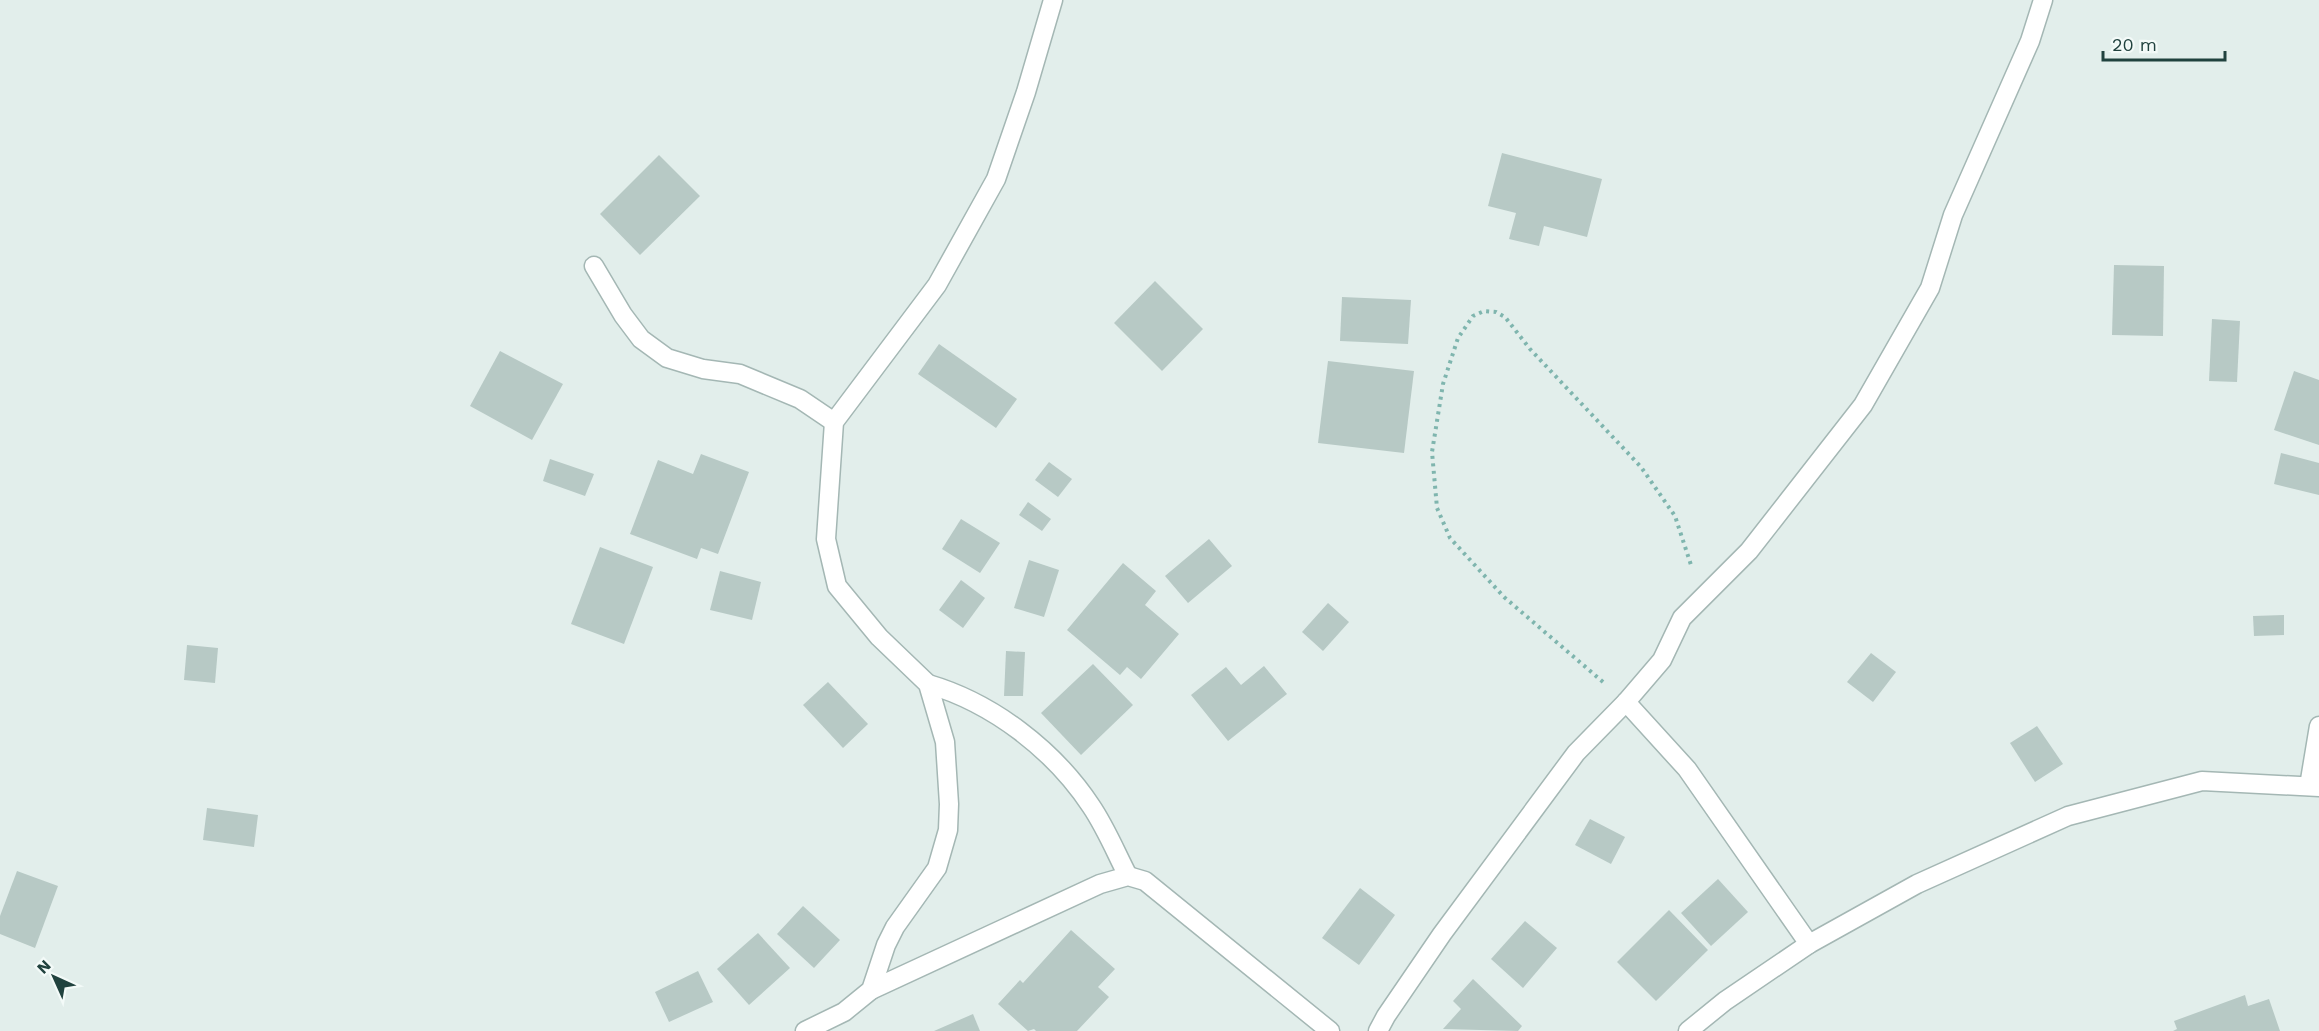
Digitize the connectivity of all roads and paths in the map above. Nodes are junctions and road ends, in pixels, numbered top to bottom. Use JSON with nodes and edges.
{"nodes":[{"id":1,"x":1053,"y":0,"type":"edge"},
{"id":2,"x":2043,"y":0,"type":"edge"},
{"id":3,"x":594,"y":267,"type":"dead end"},
{"id":4,"x":834,"y":422,"type":"junction"},
{"id":5,"x":1693,"y":568,"type":"dead end"},
{"id":6,"x":928,"y":684,"type":"junction"},
{"id":7,"x":1626,"y":702,"type":"junction"},
{"id":8,"x":2319,"y":726,"type":"edge"},
{"id":9,"x":2314,"y":787,"type":"edge"},
{"id":10,"x":1128,"y":876,"type":"junction"},
{"id":11,"x":1809,"y":944,"type":"junction"},
{"id":12,"x":871,"y":990,"type":"junction"},
{"id":13,"x":805,"y":1031,"type":"edge"},
{"id":14,"x":1330,"y":1031,"type":"edge"},
{"id":15,"x":1378,"y":1031,"type":"edge"},
{"id":16,"x":1688,"y":1031,"type":"edge"}],
"edges":[{"from":1,"to":4,"type":"street"},
{"from":2,"to":7,"type":"street"},
{"from":3,"to":4,"type":"street"},
{"from":4,"to":6,"type":"street"},
{"from":5,"to":7,"type":"path"},
{"from":6,"to":10,"type":"street"},
{"from":6,"to":12,"type":"street"},
{"from":7,"to":11,"type":"street"},
{"from":7,"to":15,"type":"street"},
{"from":8,"to":9,"type":"street"},
{"from":9,"to":11,"type":"street"},
{"from":10,"to":12,"type":"street"},
{"from":10,"to":14,"type":"street"},
{"from":11,"to":16,"type":"street"},
{"from":12,"to":13,"type":"street"}]}
